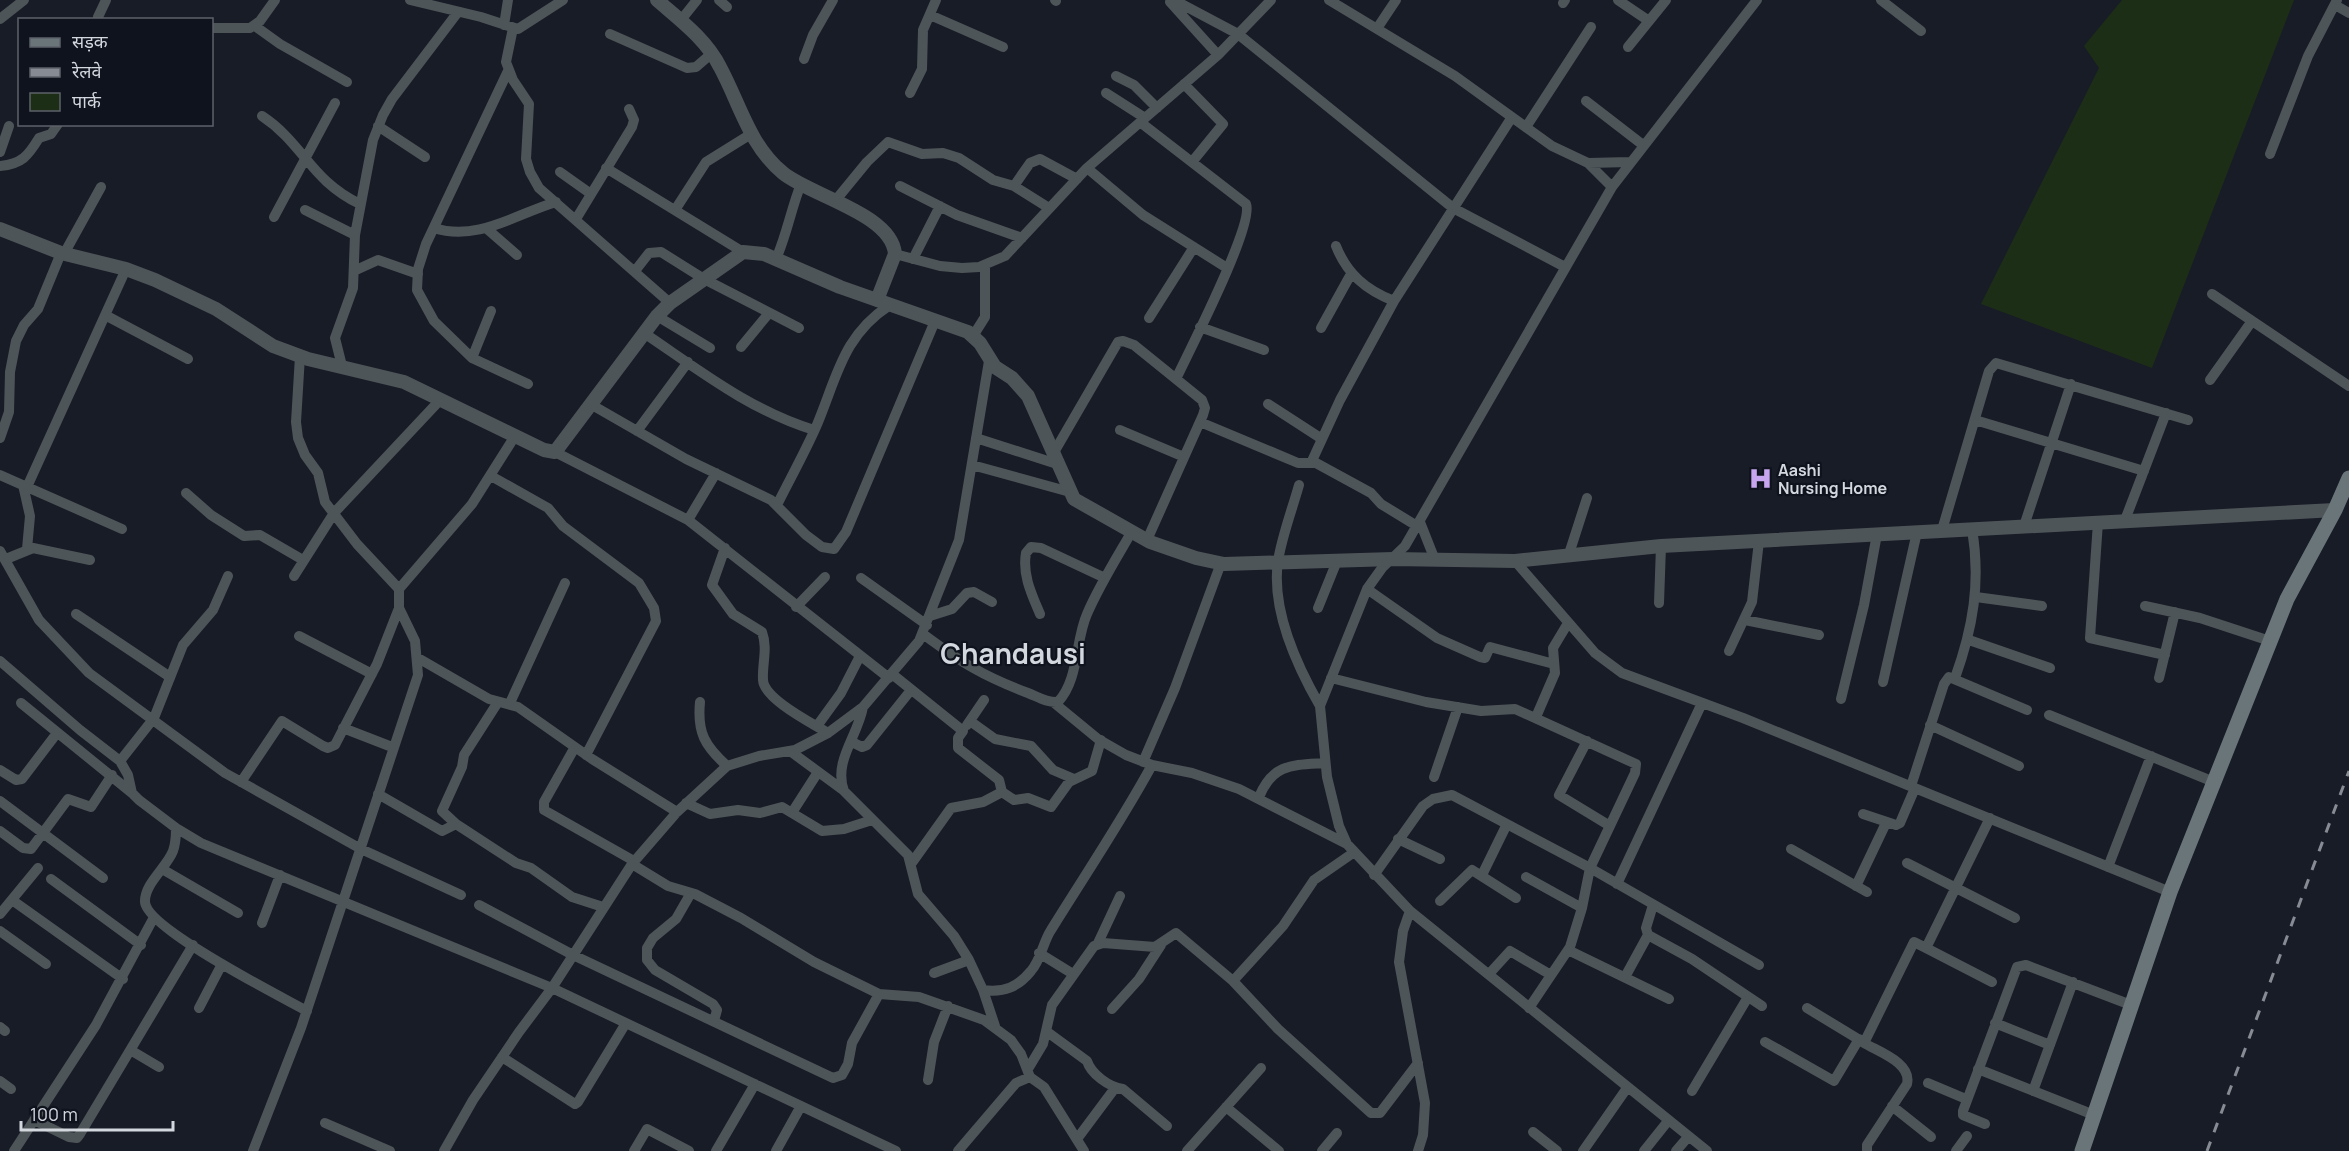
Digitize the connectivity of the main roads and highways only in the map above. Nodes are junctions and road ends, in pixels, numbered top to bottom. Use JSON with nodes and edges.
{"nodes":[{"id":1,"x":2349,"y":477,"type":"edge"},
{"id":2,"x":2082,"y":1151,"type":"edge"}],
"edges":[{"from":1,"to":2,"type":"main road"}]}
